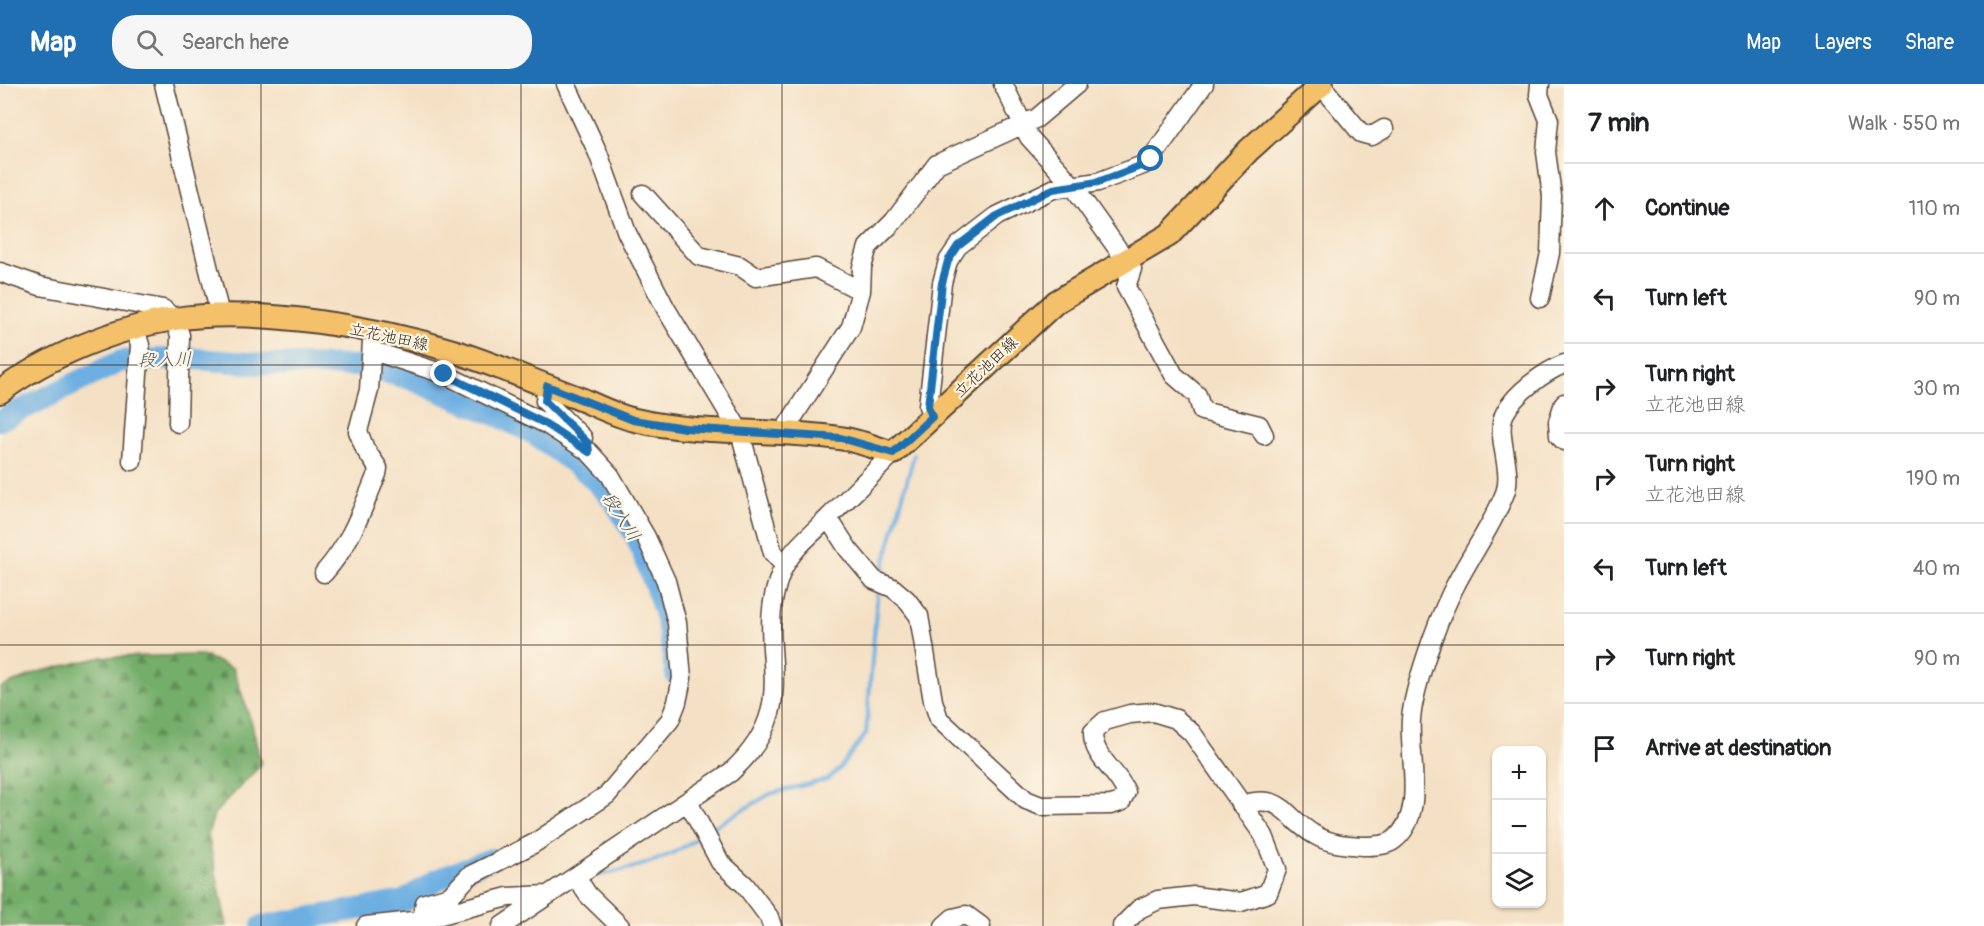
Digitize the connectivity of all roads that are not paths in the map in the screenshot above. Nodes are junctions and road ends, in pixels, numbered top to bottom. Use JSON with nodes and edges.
{"nodes":[{"id":1,"x":164,"y":84,"type":"edge"},
{"id":2,"x":566,"y":84,"type":"edge"},
{"id":3,"x":1003,"y":84,"type":"edge"},
{"id":4,"x":1077,"y":84,"type":"edge"},
{"id":5,"x":1204,"y":84,"type":"edge"},
{"id":6,"x":1540,"y":84,"type":"edge"},
{"id":7,"x":1322,"y":85,"type":"edge"},
{"id":8,"x":1023,"y":125,"type":"junction"},
{"id":9,"x":1384,"y":129,"type":"dead end"},
{"id":10,"x":1073,"y":186,"type":"junction"},
{"id":11,"x":643,"y":194,"type":"dead end"},
{"id":12,"x":1126,"y":261,"type":"junction"},
{"id":13,"x":0,"y":272,"type":"edge"},
{"id":14,"x":861,"y":291,"type":"junction"},
{"id":15,"x":1540,"y":298,"type":"dead end"},
{"id":16,"x":220,"y":315,"type":"junction"},
{"id":17,"x":174,"y":319,"type":"junction"},
{"id":18,"x":135,"y":329,"type":"junction"},
{"id":19,"x":372,"y":341,"type":"junction"},
{"id":20,"x":1564,"y":364,"type":"edge"},
{"id":21,"x":547,"y":386,"type":"junction"},
{"id":22,"x":0,"y":392,"type":"edge"},
{"id":23,"x":1564,"y":403,"type":"edge"},
{"id":24,"x":932,"y":417,"type":"junction"},
{"id":25,"x":178,"y":423,"type":"dead end"},
{"id":26,"x":740,"y":432,"type":"junction"},
{"id":27,"x":782,"y":434,"type":"junction"},
{"id":28,"x":1264,"y":435,"type":"dead end"},
{"id":29,"x":1564,"y":441,"type":"edge"},
{"id":30,"x":589,"y":452,"type":"junction"},
{"id":31,"x":893,"y":453,"type":"junction"},
{"id":32,"x":132,"y":461,"type":"dead end"},
{"id":33,"x":828,"y":518,"type":"junction"},
{"id":34,"x":784,"y":565,"type":"junction"},
{"id":35,"x":324,"y":573,"type":"dead end"},
{"id":36,"x":687,"y":802,"type":"junction"},
{"id":37,"x":1240,"y":805,"type":"junction"},
{"id":38,"x":576,"y":877,"type":"junction"},
{"id":39,"x":549,"y":894,"type":"junction"},
{"id":40,"x":422,"y":920,"type":"junction"},
{"id":41,"x":366,"y":926,"type":"edge"},
{"id":42,"x":502,"y":926,"type":"edge"},
{"id":43,"x":620,"y":926,"type":"edge"},
{"id":44,"x":772,"y":926,"type":"edge"},
{"id":45,"x":944,"y":926,"type":"edge"},
{"id":46,"x":981,"y":926,"type":"edge"},
{"id":47,"x":1122,"y":926,"type":"edge"}],
"edges":[{"from":1,"to":16,"type":"street"},
{"from":2,"to":26,"type":"street"},
{"from":3,"to":8,"type":"street"},
{"from":4,"to":8,"type":"street"},
{"from":5,"to":10,"type":"street"},
{"from":6,"to":15,"type":"street"},
{"from":7,"to":9,"type":"street"},
{"from":7,"to":12,"type":"main road","name":"立花池田線"},
{"from":8,"to":10,"type":"street"},
{"from":8,"to":14,"type":"street"},
{"from":10,"to":12,"type":"street"},
{"from":10,"to":24,"type":"street"},
{"from":11,"to":14,"type":"street"},
{"from":12,"to":24,"type":"main road","name":"立花池田線"},
{"from":12,"to":28,"type":"street"},
{"from":13,"to":17,"type":"street"},
{"from":14,"to":27,"type":"street"},
{"from":16,"to":17,"type":"main road","name":"立花池田線"},
{"from":16,"to":19,"type":"main road","name":"立花池田線"},
{"from":17,"to":18,"type":"main road","name":"立花池田線"},
{"from":17,"to":25,"type":"street"},
{"from":18,"to":22,"type":"main road","name":"立花池田線"},
{"from":18,"to":32,"type":"street"},
{"from":19,"to":21,"type":"main road","name":"立花池田線"},
{"from":19,"to":30,"type":"street"},
{"from":19,"to":35,"type":"street"},
{"from":20,"to":37,"type":"street"},
{"from":21,"to":26,"type":"main road","name":"立花池田線"},
{"from":21,"to":30,"type":"street"},
{"from":23,"to":29,"type":"street"},
{"from":24,"to":31,"type":"main road","name":"立花池田線"},
{"from":26,"to":27,"type":"main road","name":"立花池田線"},
{"from":26,"to":34,"type":"street"},
{"from":27,"to":31,"type":"main road","name":"立花池田線"},
{"from":30,"to":40,"type":"street"},
{"from":31,"to":33,"type":"street"},
{"from":33,"to":34,"type":"street"},
{"from":33,"to":37,"type":"street"},
{"from":34,"to":36,"type":"street"},
{"from":36,"to":38,"type":"street"},
{"from":36,"to":44,"type":"street"},
{"from":37,"to":47,"type":"street"},
{"from":38,"to":39,"type":"street"},
{"from":38,"to":43,"type":"street"},
{"from":39,"to":40,"type":"street"},
{"from":39,"to":42,"type":"street"},
{"from":40,"to":41,"type":"street"},
{"from":45,"to":46,"type":"street"}]}
